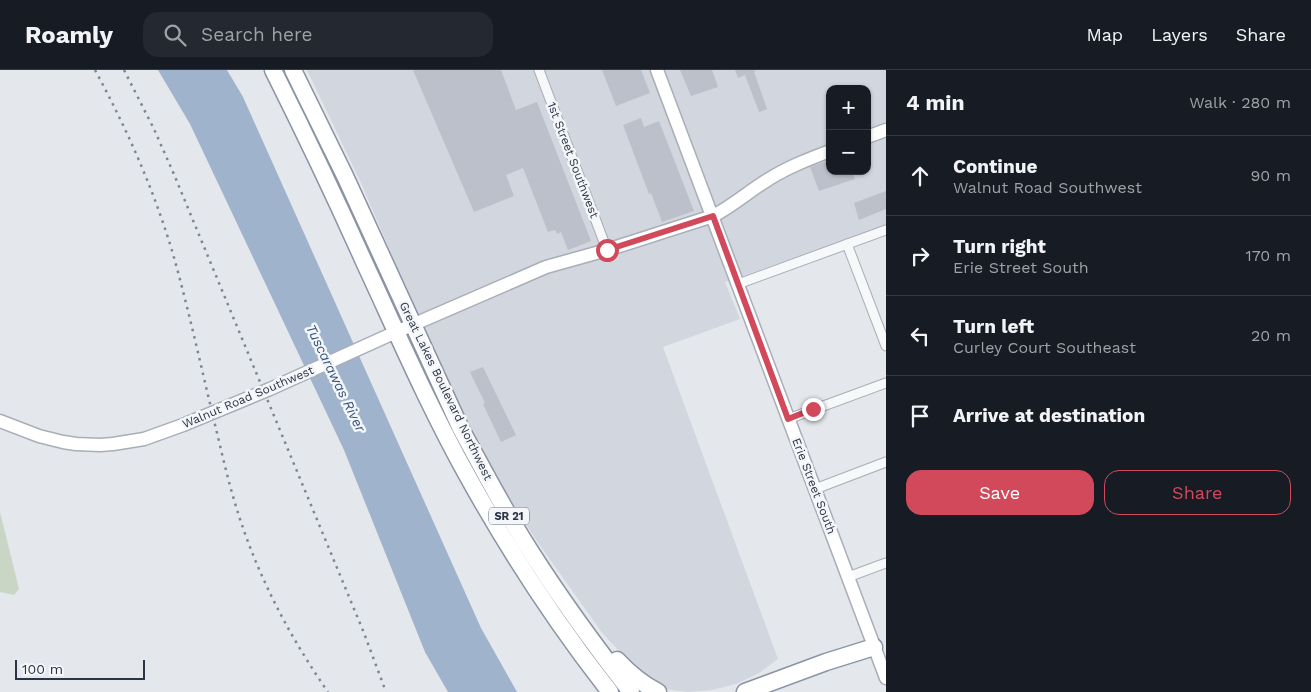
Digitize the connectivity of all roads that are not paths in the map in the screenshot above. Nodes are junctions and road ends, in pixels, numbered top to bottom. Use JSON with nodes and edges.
{"nodes":[{"id":1,"x":273,"y":70,"type":"edge"},
{"id":2,"x":293,"y":70,"type":"edge"},
{"id":3,"x":539,"y":70,"type":"edge"},
{"id":4,"x":657,"y":70,"type":"edge"},
{"id":5,"x":886,"y":130,"type":"edge"},
{"id":6,"x":871,"y":136,"type":"edge"},
{"id":7,"x":826,"y":153,"type":"edge"},
{"id":8,"x":713,"y":216,"type":"junction"},
{"id":9,"x":886,"y":230,"type":"edge"},
{"id":10,"x":847,"y":244,"type":"junction"},
{"id":11,"x":607,"y":250,"type":"junction"},
{"id":12,"x":738,"y":284,"type":"junction"},
{"id":13,"x":413,"y":325,"type":"junction"},
{"id":14,"x":396,"y":332,"type":"junction"},
{"id":15,"x":886,"y":346,"type":"edge"},
{"id":16,"x":886,"y":383,"type":"edge"},
{"id":17,"x":788,"y":419,"type":"junction"},
{"id":18,"x":0,"y":421,"type":"edge"},
{"id":19,"x":886,"y":462,"type":"edge"},
{"id":20,"x":815,"y":489,"type":"junction"},
{"id":21,"x":886,"y":563,"type":"edge"},
{"id":22,"x":848,"y":577,"type":"junction"},
{"id":23,"x":559,"y":595,"type":"junction"},
{"id":24,"x":877,"y":646,"type":"junction"},
{"id":25,"x":886,"y":678,"type":"edge"},
{"id":26,"x":610,"y":692,"type":"edge"},
{"id":27,"x":631,"y":692,"type":"edge"},
{"id":28,"x":658,"y":692,"type":"edge"},
{"id":29,"x":745,"y":692,"type":"edge"},
{"id":30,"x":774,"y":692,"type":"edge"}],
"edges":[{"from":1,"to":14,"type":"highway","name":"Great Lakes Boulevard Northwest","number":"SR 21"},
{"from":2,"to":13,"type":"highway","name":"Great Lakes Boulevard Northwest","number":"SR 21"},
{"from":3,"to":11,"type":"street","name":"1st Street Southwest"},
{"from":4,"to":8,"type":"main road","name":"Erie Street South"},
{"from":5,"to":6,"type":"main road"},
{"from":7,"to":8,"type":"main road","name":"Walnut Road Southwest"},
{"from":8,"to":11,"type":"main road","name":"Walnut Road Southwest"},
{"from":8,"to":12,"type":"main road","name":"Erie Street South"},
{"from":9,"to":10,"type":"street"},
{"from":10,"to":12,"type":"street"},
{"from":10,"to":15,"type":"street"},
{"from":11,"to":13,"type":"main road","name":"Walnut Road Southwest"},
{"from":12,"to":17,"type":"main road","name":"Erie Street South"},
{"from":13,"to":14,"type":"main road","name":"Walnut Road Southwest"},
{"from":13,"to":23,"type":"highway","name":"Great Lakes Boulevard Northwest","number":"SR 21"},
{"from":14,"to":18,"type":"main road","name":"Walnut Road Southwest"},
{"from":14,"to":26,"type":"highway","name":"Great Lakes Boulevard Northwest","number":"SR 21"},
{"from":16,"to":17,"type":"street"},
{"from":17,"to":20,"type":"main road","name":"Erie Street South"},
{"from":19,"to":20,"type":"street"},
{"from":20,"to":22,"type":"main road","name":"Erie Street South"},
{"from":21,"to":22,"type":"street"},
{"from":22,"to":24,"type":"main road","name":"Erie Street South"},
{"from":23,"to":27,"type":"highway","name":"Great Lakes Boulevard Northwest","number":"SR 21"},
{"from":23,"to":28,"type":"highway"},
{"from":24,"to":25,"type":"main road","name":"Erie Street South"},
{"from":24,"to":29,"type":"highway"},
{"from":24,"to":30,"type":"highway"}]}
